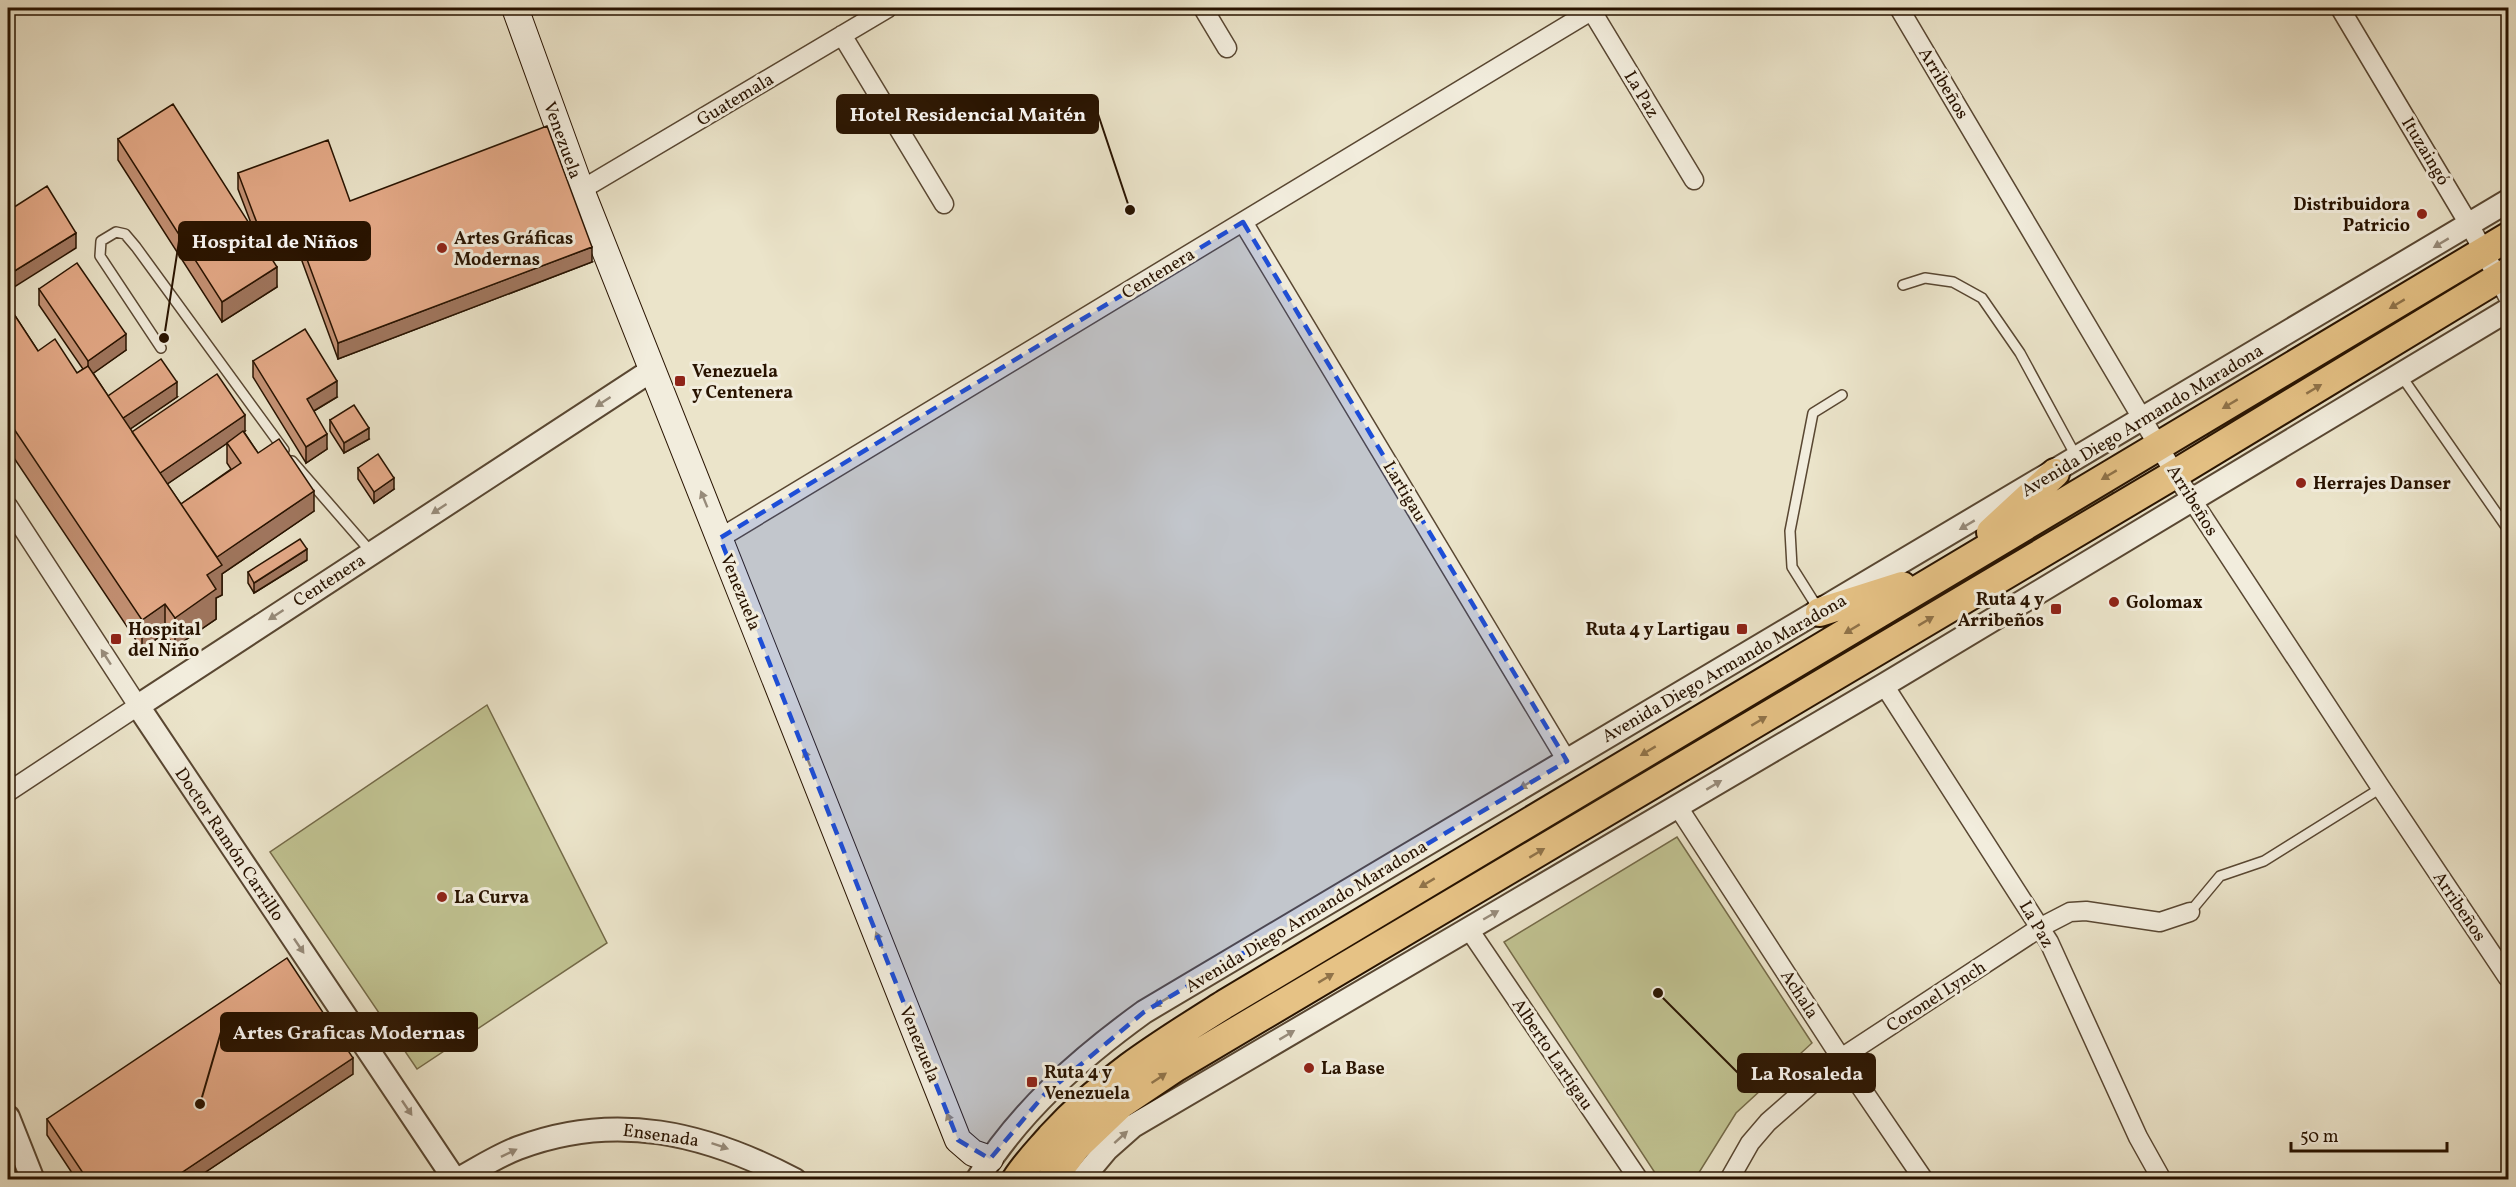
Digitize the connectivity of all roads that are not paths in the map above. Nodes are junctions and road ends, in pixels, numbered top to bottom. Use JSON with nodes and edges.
{"nodes":[{"id":1,"x":515,"y":8,"type":"edge"},
{"id":2,"x":888,"y":8,"type":"edge"},
{"id":3,"x":1203,"y":8,"type":"edge"},
{"id":4,"x":1592,"y":8,"type":"edge"},
{"id":5,"x":1899,"y":8,"type":"edge"},
{"id":6,"x":2340,"y":8,"type":"edge"},
{"id":7,"x":842,"y":35,"type":"junction"},
{"id":8,"x":1227,"y":48,"type":"dead end"},
{"id":9,"x":1694,"y":180,"type":"dead end"},
{"id":10,"x":581,"y":190,"type":"junction"},
{"id":11,"x":2508,"y":201,"type":"edge"},
{"id":12,"x":944,"y":204,"type":"dead end"},
{"id":13,"x":1242,"y":222,"type":"junction"},
{"id":14,"x":2470,"y":226,"type":"junction"},
{"id":15,"x":2508,"y":237,"type":"edge"},
{"id":16,"x":2484,"y":252,"type":"junction"},
{"id":17,"x":2505,"y":282,"type":"edge"},
{"id":18,"x":1903,"y":285,"type":"dead end"},
{"id":19,"x":2508,"y":310,"type":"edge"},
{"id":20,"x":161,"y":348,"type":"dead end"},
{"id":21,"x":652,"y":370,"type":"junction"},
{"id":22,"x":2400,"y":374,"type":"junction"},
{"id":23,"x":1842,"y":395,"type":"dead end"},
{"id":24,"x":2144,"y":418,"type":"junction"},
{"id":25,"x":2160,"y":446,"type":"junction"},
{"id":26,"x":2066,"y":465,"type":"junction"},
{"id":27,"x":2175,"y":474,"type":"junction"},
{"id":28,"x":2191,"y":499,"type":"junction"},
{"id":29,"x":8,"y":506,"type":"edge"},
{"id":30,"x":2507,"y":528,"type":"dead end"},
{"id":31,"x":720,"y":538,"type":"junction"},
{"id":32,"x":372,"y":553,"type":"junction"},
{"id":33,"x":1949,"y":571,"type":"junction"},
{"id":34,"x":1820,"y":612,"type":"junction"},
{"id":35,"x":1884,"y":685,"type":"junction"},
{"id":36,"x":138,"y":706,"type":"junction"},
{"id":37,"x":1567,"y":761,"type":"junction"},
{"id":38,"x":2380,"y":788,"type":"junction"},
{"id":39,"x":8,"y":792,"type":"edge"},
{"id":40,"x":1678,"y":807,"type":"junction"},
{"id":41,"x":2190,"y":912,"type":"joint"},
{"id":42,"x":2041,"y":927,"type":"junction"},
{"id":43,"x":1467,"y":928,"type":"junction"},
{"id":44,"x":2508,"y":978,"type":"edge"},
{"id":45,"x":1841,"y":1058,"type":"junction"},
{"id":46,"x":8,"y":1117,"type":"edge"},
{"id":47,"x":983,"y":1169,"type":"edge"},
{"id":48,"x":1020,"y":1174,"type":"edge"},
{"id":49,"x":1064,"y":1178,"type":"edge"},
{"id":50,"x":33,"y":1179,"type":"edge"},
{"id":51,"x":456,"y":1179,"type":"edge"},
{"id":52,"x":795,"y":1179,"type":"edge"},
{"id":53,"x":1639,"y":1179,"type":"edge"},
{"id":54,"x":1729,"y":1179,"type":"edge"},
{"id":55,"x":1924,"y":1179,"type":"edge"},
{"id":56,"x":2162,"y":1179,"type":"edge"}],
"edges":[{"from":1,"to":10,"type":"main road","name":"Venezuela"},
{"from":2,"to":7,"type":"street","name":"Guatemala"},
{"from":3,"to":8,"type":"street"},
{"from":4,"to":9,"type":"street","name":"La Paz"},
{"from":4,"to":13,"type":"street","name":"Centenera"},
{"from":5,"to":24,"type":"street","name":"Arribeños"},
{"from":6,"to":14,"type":"street","name":"Ituzaingó"},
{"from":7,"to":10,"type":"street","name":"Guatemala"},
{"from":7,"to":12,"type":"street"},
{"from":10,"to":21,"type":"main road","name":"Venezuela"},
{"from":11,"to":14,"type":"street","name":"Avenida Diego Armando Maradona"},
{"from":13,"to":31,"type":"street","name":"Centenera"},
{"from":13,"to":37,"type":"street","name":"Lartigau"},
{"from":14,"to":16,"type":"street","name":"Ituzaingó"},
{"from":14,"to":24,"type":"street","name":"Avenida Diego Armando Maradona","one_way":true},
{"from":15,"to":16,"type":"main road","name":"Avenida Diego Armando Maradona"},
{"from":16,"to":17,"type":"street","name":"Ituzaingó"},
{"from":16,"to":25,"type":"main road","name":"Avenida Diego Armando Maradona","one_way":true},
{"from":27,"to":17,"type":"main road","one_way":true},
{"from":18,"to":26,"type":"lane"},
{"from":19,"to":22,"type":"street"},
{"from":20,"to":32,"type":"lane"},
{"from":31,"to":21,"type":"main road","name":"Venezuela","one_way":true},
{"from":21,"to":32,"type":"street","name":"Centenera","one_way":true},
{"from":22,"to":28,"type":"street"},
{"from":22,"to":30,"type":"lane"},
{"from":23,"to":34,"type":"lane"},
{"from":24,"to":25,"type":"street","name":"Arribeños"},
{"from":24,"to":26,"type":"street","name":"Avenida Diego Armando Maradona"},
{"from":25,"to":27,"type":"street","name":"Arribeños"},
{"from":25,"to":33,"type":"main road","name":"Avenida Diego Armando Maradona","one_way":true},
{"from":26,"to":33,"type":"main road"},
{"from":26,"to":34,"type":"street","name":"Avenida Diego Armando Maradona","one_way":true},
{"from":27,"to":28,"type":"street","name":"Arribeños"},
{"from":49,"to":27,"type":"main road","one_way":true},
{"from":28,"to":35,"type":"street"},
{"from":28,"to":38,"type":"street","name":"Arribeños"},
{"from":36,"to":29,"type":"street","name":"Doctor Ramón Carrillo","one_way":true},
{"from":47,"to":31,"type":"main road","name":"Venezuela","one_way":true},
{"from":32,"to":36,"type":"street","name":"Centenera","one_way":true},
{"from":33,"to":34,"type":"main road"},
{"from":33,"to":48,"type":"main road","name":"Avenida Diego Armando Maradona","one_way":true},
{"from":34,"to":37,"type":"street","name":"Avenida Diego Armando Maradona"},
{"from":40,"to":35,"type":"street","one_way":true},
{"from":35,"to":42,"type":"street","name":"La Paz"},
{"from":36,"to":39,"type":"street","name":"Centenera"},
{"from":36,"to":51,"type":"street","name":"Doctor Ramón Carrillo","one_way":true},
{"from":37,"to":47,"type":"street","name":"Avenida Diego Armando Maradona","one_way":true},
{"from":38,"to":41,"type":"lane"},
{"from":38,"to":44,"type":"street","name":"Arribeños"},
{"from":43,"to":40,"type":"street","one_way":true},
{"from":40,"to":45,"type":"street","name":"Achala"},
{"from":41,"to":42,"type":"street","name":"Coronel Lynch"},
{"from":42,"to":45,"type":"street","name":"Coronel Lynch"},
{"from":42,"to":56,"type":"street","name":"La Paz"},
{"from":49,"to":43,"type":"street","one_way":true},
{"from":43,"to":53,"type":"street","name":"Alberto Lartigau"},
{"from":45,"to":54,"type":"street","name":"Coronel Lynch"},
{"from":45,"to":55,"type":"street","name":"Achala"},
{"from":46,"to":50,"type":"street"},
{"from":47,"to":48,"type":"street"},
{"from":48,"to":49,"type":"street"},
{"from":51,"to":52,"type":"street","name":"Ensenada","one_way":true}]}
